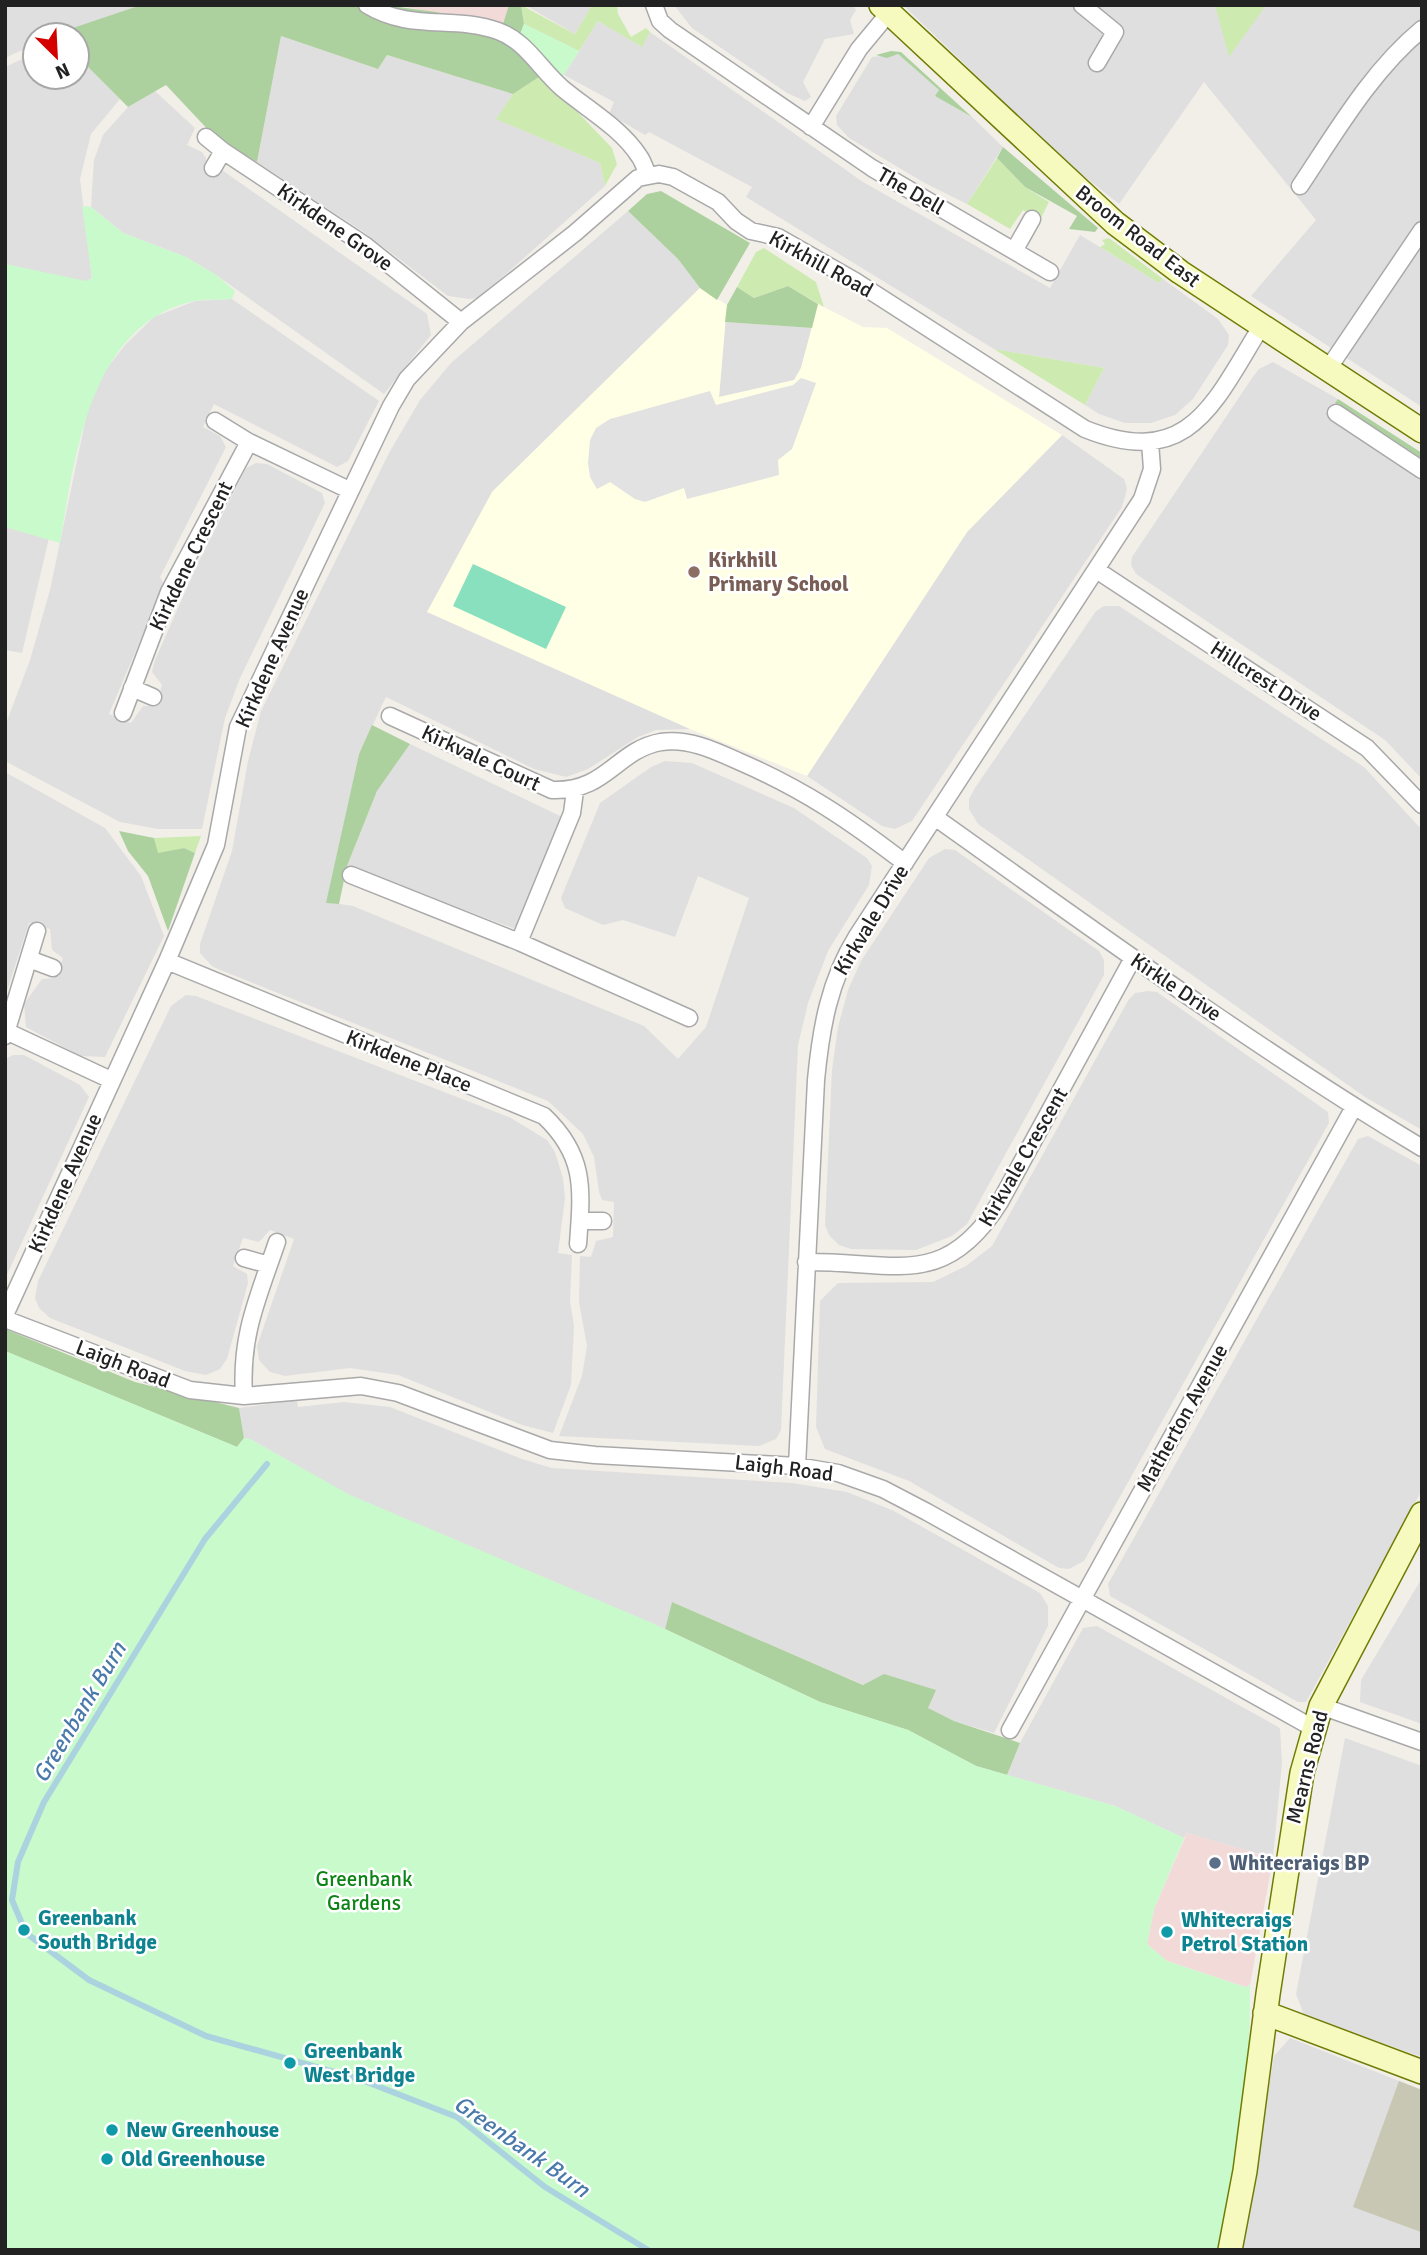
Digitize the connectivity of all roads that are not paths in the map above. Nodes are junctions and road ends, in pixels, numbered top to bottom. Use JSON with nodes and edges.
{"nodes":[{"id":1,"x":367,"y":5,"type":"edge"},
{"id":2,"x":654,"y":5,"type":"edge"},
{"id":3,"x":1082,"y":5,"type":"edge"},
{"id":4,"x":885,"y":10,"type":"edge"},
{"id":5,"x":1422,"y":29,"type":"edge"},
{"id":6,"x":1097,"y":63,"type":"dead end"},
{"id":7,"x":811,"y":127,"type":"junction"},
{"id":8,"x":206,"y":137,"type":"dead end"},
{"id":9,"x":223,"y":151,"type":"junction"},
{"id":10,"x":213,"y":168,"type":"dead end"},
{"id":11,"x":648,"y":175,"type":"junction"},
{"id":12,"x":1300,"y":186,"type":"dead end"},
{"id":13,"x":1032,"y":219,"type":"dead end"},
{"id":14,"x":1422,"y":230,"type":"edge"},
{"id":15,"x":1014,"y":250,"type":"junction"},
{"id":16,"x":1050,"y":272,"type":"dead end"},
{"id":17,"x":461,"y":321,"type":"junction"},
{"id":18,"x":1261,"y":327,"type":"junction"},
{"id":19,"x":1328,"y":369,"type":"junction"},
{"id":20,"x":1336,"y":413,"type":"dead end"},
{"id":21,"x":215,"y":421,"type":"dead end"},
{"id":22,"x":1422,"y":431,"type":"edge"},
{"id":23,"x":249,"y":442,"type":"junction"},
{"id":24,"x":1150,"y":442,"type":"junction"},
{"id":25,"x":1422,"y":470,"type":"edge"},
{"id":26,"x":349,"y":490,"type":"junction"},
{"id":27,"x":1098,"y":571,"type":"junction"},
{"id":28,"x":132,"y":688,"type":"junction"},
{"id":29,"x":153,"y":697,"type":"dead end"},
{"id":30,"x":123,"y":713,"type":"dead end"},
{"id":31,"x":390,"y":716,"type":"dead end"},
{"id":32,"x":575,"y":791,"type":"junction"},
{"id":33,"x":1422,"y":805,"type":"edge"},
{"id":34,"x":936,"y":818,"type":"junction"},
{"id":35,"x":905,"y":863,"type":"junction"},
{"id":36,"x":351,"y":875,"type":"dead end"},
{"id":37,"x":37,"y":931,"type":"dead end"},
{"id":38,"x":519,"y":942,"type":"junction"},
{"id":39,"x":1133,"y":958,"type":"junction"},
{"id":40,"x":29,"y":960,"type":"junction"},
{"id":41,"x":167,"y":961,"type":"junction"},
{"id":42,"x":53,"y":968,"type":"dead end"},
{"id":43,"x":689,"y":1018,"type":"dead end"},
{"id":44,"x":7,"y":1034,"type":"edge"},
{"id":45,"x":111,"y":1080,"type":"junction"},
{"id":46,"x":1354,"y":1107,"type":"junction"},
{"id":47,"x":1422,"y":1148,"type":"edge"},
{"id":48,"x":580,"y":1221,"type":"junction"},
{"id":49,"x":603,"y":1221,"type":"dead end"},
{"id":50,"x":277,"y":1242,"type":"dead end"},
{"id":51,"x":579,"y":1244,"type":"dead end"},
{"id":52,"x":244,"y":1258,"type":"dead end"},
{"id":53,"x":806,"y":1262,"type":"junction"},
{"id":54,"x":270,"y":1265,"type":"junction"},
{"id":55,"x":5,"y":1317,"type":"edge"},
{"id":56,"x":244,"y":1396,"type":"junction"},
{"id":57,"x":797,"y":1466,"type":"junction"},
{"id":58,"x":1422,"y":1514,"type":"edge"},
{"id":59,"x":1083,"y":1598,"type":"junction"},
{"id":60,"x":1317,"y":1717,"type":"junction"},
{"id":61,"x":1010,"y":1730,"type":"dead end"},
{"id":62,"x":1422,"y":1742,"type":"edge"},
{"id":63,"x":1265,"y":2013,"type":"junction"},
{"id":64,"x":1422,"y":2072,"type":"edge"},
{"id":65,"x":1230,"y":2250,"type":"edge"}],
"edges":[{"from":1,"to":11,"type":"street"},
{"from":2,"to":7,"type":"street","name":"The Dell"},
{"from":3,"to":6,"type":"street"},
{"from":4,"to":7,"type":"street"},
{"from":4,"to":18,"type":"street","name":"Broom Road East"},
{"from":5,"to":12,"type":"street"},
{"from":7,"to":15,"type":"street","name":"The Dell"},
{"from":8,"to":9,"type":"street","name":"Kirkdene Grove"},
{"from":9,"to":10,"type":"street"},
{"from":9,"to":17,"type":"street","name":"Kirkdene Grove"},
{"from":11,"to":17,"type":"street","name":"Kirkdene Avenue"},
{"from":11,"to":24,"type":"street","name":"Kirkhill Road"},
{"from":13,"to":15,"type":"street"},
{"from":14,"to":19,"type":"street"},
{"from":15,"to":16,"type":"street","name":"The Dell"},
{"from":17,"to":26,"type":"street","name":"Kirkdene Avenue"},
{"from":18,"to":19,"type":"street","name":"Broom Road East"},
{"from":18,"to":24,"type":"street","name":"Kirkhill Road"},
{"from":19,"to":22,"type":"street","name":"Broom Road East"},
{"from":20,"to":25,"type":"street"},
{"from":21,"to":23,"type":"street"},
{"from":23,"to":26,"type":"street"},
{"from":23,"to":28,"type":"street","name":"Kirkdene Crescent"},
{"from":24,"to":27,"type":"street","name":"Kirkvale Drive"},
{"from":26,"to":41,"type":"street","name":"Kirkdene Avenue"},
{"from":27,"to":33,"type":"street","name":"Hillcrest Drive"},
{"from":27,"to":34,"type":"street","name":"Kirkvale Drive"},
{"from":28,"to":29,"type":"street"},
{"from":28,"to":30,"type":"street","name":"Kirkdene Crescent"},
{"from":31,"to":32,"type":"street","name":"Kirkvale Court"},
{"from":32,"to":35,"type":"street"},
{"from":32,"to":38,"type":"street"},
{"from":34,"to":35,"type":"street","name":"Kirkvale Drive"},
{"from":34,"to":39,"type":"street","name":"Kirkle Drive"},
{"from":35,"to":53,"type":"street","name":"Kirkvale Drive"},
{"from":36,"to":38,"type":"street"},
{"from":37,"to":40,"type":"street"},
{"from":38,"to":43,"type":"street"},
{"from":39,"to":46,"type":"street","name":"Kirkle Drive"},
{"from":39,"to":53,"type":"street","name":"Kirkvale Crescent"},
{"from":40,"to":42,"type":"street"},
{"from":40,"to":44,"type":"street"},
{"from":41,"to":45,"type":"street","name":"Kirkdene Avenue"},
{"from":41,"to":48,"type":"street","name":"Kirkdene Place"},
{"from":44,"to":45,"type":"street"},
{"from":45,"to":55,"type":"street","name":"Kirkdene Avenue"},
{"from":46,"to":47,"type":"street","name":"Kirkle Drive"},
{"from":46,"to":59,"type":"street","name":"Matherton Avenue"},
{"from":48,"to":49,"type":"street"},
{"from":48,"to":51,"type":"street","name":"Kirkdene Place"},
{"from":50,"to":54,"type":"street"},
{"from":52,"to":54,"type":"street"},
{"from":53,"to":57,"type":"street","name":"Kirkvale Drive"},
{"from":54,"to":56,"type":"street"},
{"from":55,"to":56,"type":"street","name":"Laigh Road"},
{"from":56,"to":57,"type":"street","name":"Laigh Road"},
{"from":57,"to":59,"type":"street","name":"Laigh Road"},
{"from":58,"to":60,"type":"street","name":"Mearns Road"},
{"from":59,"to":60,"type":"street","name":"Laigh Road"},
{"from":59,"to":61,"type":"street","name":"Matherton Avenue"},
{"from":60,"to":62,"type":"street","name":"Laigh Road"},
{"from":60,"to":63,"type":"street","name":"Mearns Road"},
{"from":63,"to":64,"type":"street"},
{"from":63,"to":65,"type":"street","name":"Mearns Road"}]}
